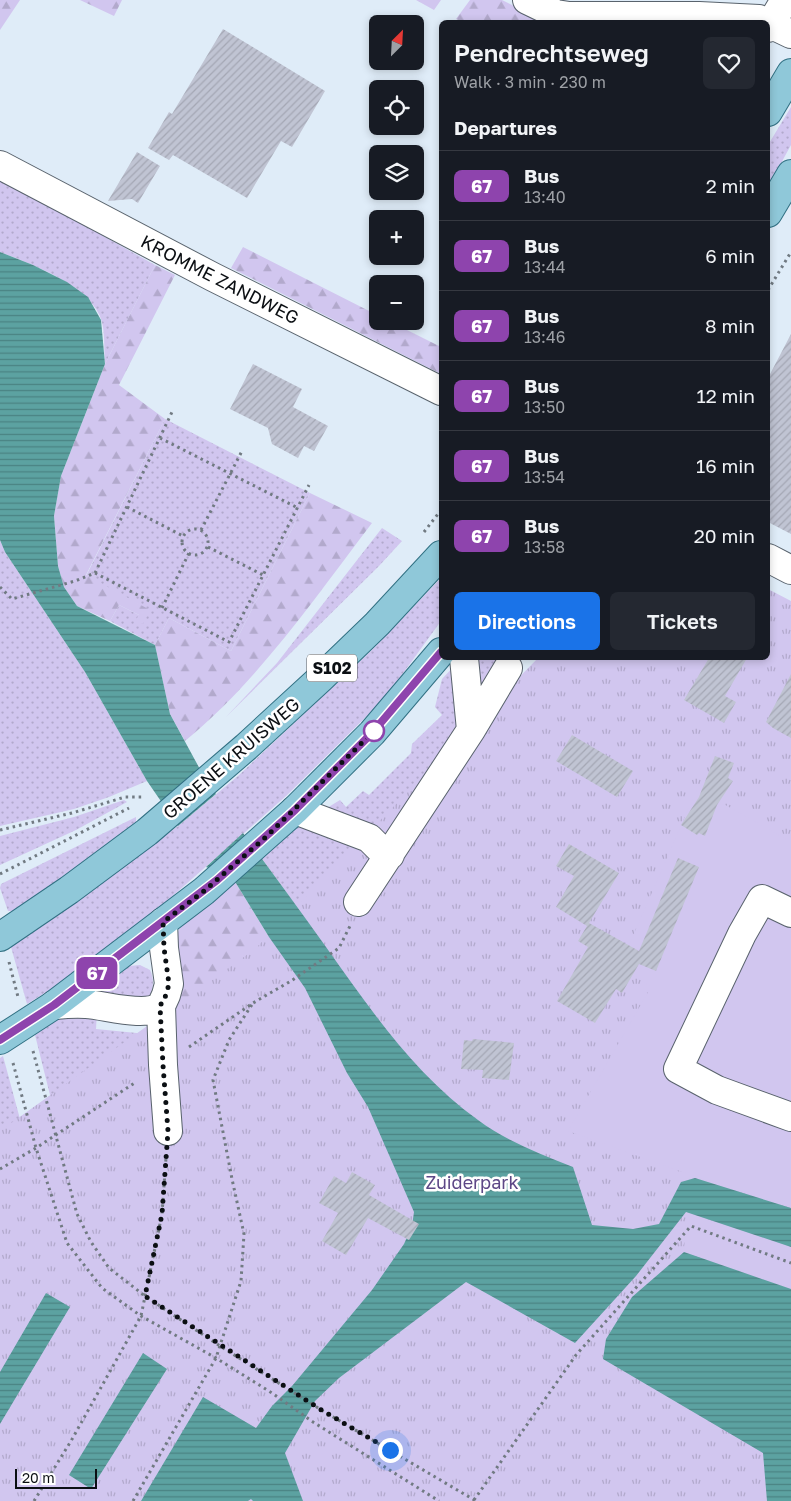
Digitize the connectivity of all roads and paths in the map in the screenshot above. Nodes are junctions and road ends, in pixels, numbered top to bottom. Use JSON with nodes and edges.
{"nodes":[{"id":1,"x":527,"y":0,"type":"edge"},
{"id":2,"x":784,"y":0,"type":"edge"},
{"id":3,"x":761,"y":20,"type":"edge"},
{"id":4,"x":773,"y":26,"type":"edge"},
{"id":5,"x":791,"y":73,"type":"edge"},
{"id":6,"x":770,"y":109,"type":"edge"},
{"id":7,"x":0,"y":165,"type":"edge"},
{"id":8,"x":791,"y":174,"type":"edge"},
{"id":9,"x":770,"y":210,"type":"edge"},
{"id":10,"x":791,"y":252,"type":"edge"},
{"id":11,"x":770,"y":287,"type":"edge"},
{"id":12,"x":439,"y":390,"type":"edge"},
{"id":13,"x":173,"y":410,"type":"dead end"},
{"id":14,"x":160,"y":438,"type":"junction"},
{"id":15,"x":242,"y":451,"type":"dead end"},
{"id":16,"x":230,"y":474,"type":"junction"},
{"id":17,"x":310,"y":485,"type":"dead end"},
{"id":18,"x":127,"y":507,"type":"junction"},
{"id":19,"x":298,"y":508,"type":"junction"},
{"id":20,"x":201,"y":530,"type":"junction"},
{"id":21,"x":183,"y":536,"type":"junction"},
{"id":22,"x":208,"y":547,"type":"junction"},
{"id":23,"x":189,"y":553,"type":"junction"},
{"id":24,"x":439,"y":557,"type":"edge"},
{"id":25,"x":770,"y":559,"type":"edge"},
{"id":26,"x":791,"y":570,"type":"edge"},
{"id":27,"x":94,"y":573,"type":"junction"},
{"id":28,"x":263,"y":575,"type":"junction"},
{"id":29,"x":0,"y":587,"type":"edge"},
{"id":30,"x":162,"y":608,"type":"junction"},
{"id":31,"x":439,"y":654,"type":"edge"},
{"id":32,"x":464,"y":660,"type":"edge"},
{"id":33,"x":508,"y":668,"type":"dead end"},
{"id":34,"x":471,"y":730,"type":"junction"},
{"id":35,"x":142,"y":802,"type":"dead end"},
{"id":36,"x":133,"y":806,"type":"dead end"},
{"id":37,"x":295,"y":810,"type":"junction"},
{"id":38,"x":0,"y":830,"type":"edge"},
{"id":39,"x":390,"y":855,"type":"junction"},
{"id":40,"x":0,"y":874,"type":"edge"},
{"id":41,"x":358,"y":902,"type":"dead end"},
{"id":42,"x":791,"y":912,"type":"edge"},
{"id":43,"x":163,"y":922,"type":"junction"},
{"id":44,"x":1,"y":937,"type":"edge"},
{"id":45,"x":339,"y":948,"type":"dead end"},
{"id":46,"x":291,"y":981,"type":"dead end"},
{"id":47,"x":253,"y":1003,"type":"dead end"},
{"id":48,"x":54,"y":1005,"type":"junction"},
{"id":49,"x":160,"y":1006,"type":"junction"},
{"id":50,"x":10,"y":1033,"type":"edge"},
{"id":51,"x":791,"y":1117,"type":"edge"},
{"id":52,"x":168,"y":1131,"type":"joint"},
{"id":53,"x":36,"y":1148,"type":"junction"},
{"id":54,"x":0,"y":1169,"type":"edge"},
{"id":55,"x":791,"y":1263,"type":"edge"},
{"id":56,"x":145,"y":1296,"type":"junction"},
{"id":57,"x":141,"y":1316,"type":"junction"},
{"id":58,"x":220,"y":1346,"type":"junction"},
{"id":59,"x":216,"y":1358,"type":"junction"},
{"id":60,"x":34,"y":1501,"type":"edge"},
{"id":61,"x":133,"y":1501,"type":"edge"},
{"id":62,"x":439,"y":1501,"type":"edge"},
{"id":63,"x":474,"y":1501,"type":"edge"}],
"edges":[{"from":1,"to":3,"type":"street"},
{"from":2,"to":4,"type":"street"},
{"from":5,"to":6,"type":"main road"},
{"from":7,"to":12,"type":"street","name":"KROMME ZANDWEG"},
{"from":8,"to":9,"type":"main road"},
{"from":10,"to":11,"type":"path"},
{"from":13,"to":14,"type":"path"},
{"from":14,"to":16,"type":"path"},
{"from":14,"to":18,"type":"path"},
{"from":15,"to":16,"type":"path"},
{"from":16,"to":19,"type":"path"},
{"from":16,"to":20,"type":"path"},
{"from":17,"to":19,"type":"path"},
{"from":18,"to":21,"type":"path"},
{"from":18,"to":27,"type":"path"},
{"from":19,"to":28,"type":"path"},
{"from":20,"to":21,"type":"path"},
{"from":20,"to":22,"type":"path"},
{"from":21,"to":23,"type":"path"},
{"from":22,"to":23,"type":"path"},
{"from":22,"to":28,"type":"path"},
{"from":23,"to":30,"type":"path"},
{"from":24,"to":44,"type":"main road","name":"GROENE KRUISWEG","number":"S102"},
{"from":25,"to":26,"type":"street"},
{"from":27,"to":29,"type":"path"},
{"from":27,"to":30,"type":"path"},
{"from":28,"to":30,"type":"path"},
{"from":31,"to":37,"type":"main road"},
{"from":32,"to":34,"type":"street"},
{"from":33,"to":34,"type":"street"},
{"from":34,"to":39,"type":"street"},
{"from":35,"to":38,"type":"path","name":"GROENE KRUISWEG"},
{"from":36,"to":40,"type":"path","name":"GROENE KRUISWEG"},
{"from":37,"to":39,"type":"street"},
{"from":37,"to":43,"type":"main road"},
{"from":39,"to":41,"type":"street"},
{"from":42,"to":51,"type":"street"},
{"from":43,"to":48,"type":"main road"},
{"from":43,"to":49,"type":"street"},
{"from":44,"to":50,"type":"path"},
{"from":45,"to":46,"type":"path"},
{"from":47,"to":58,"type":"path"},
{"from":48,"to":49,"type":"street"},
{"from":48,"to":50,"type":"main road"},
{"from":49,"to":52,"type":"street"},
{"from":50,"to":53,"type":"path"},
{"from":50,"to":56,"type":"path"},
{"from":52,"to":56,"type":"path"},
{"from":53,"to":54,"type":"path"},
{"from":53,"to":57,"type":"path"},
{"from":55,"to":63,"type":"path"},
{"from":56,"to":57,"type":"path"},
{"from":56,"to":58,"type":"path"},
{"from":57,"to":59,"type":"path"},
{"from":57,"to":60,"type":"path"},
{"from":58,"to":59,"type":"path"},
{"from":58,"to":63,"type":"path"},
{"from":59,"to":61,"type":"path"},
{"from":59,"to":62,"type":"path"}]}
